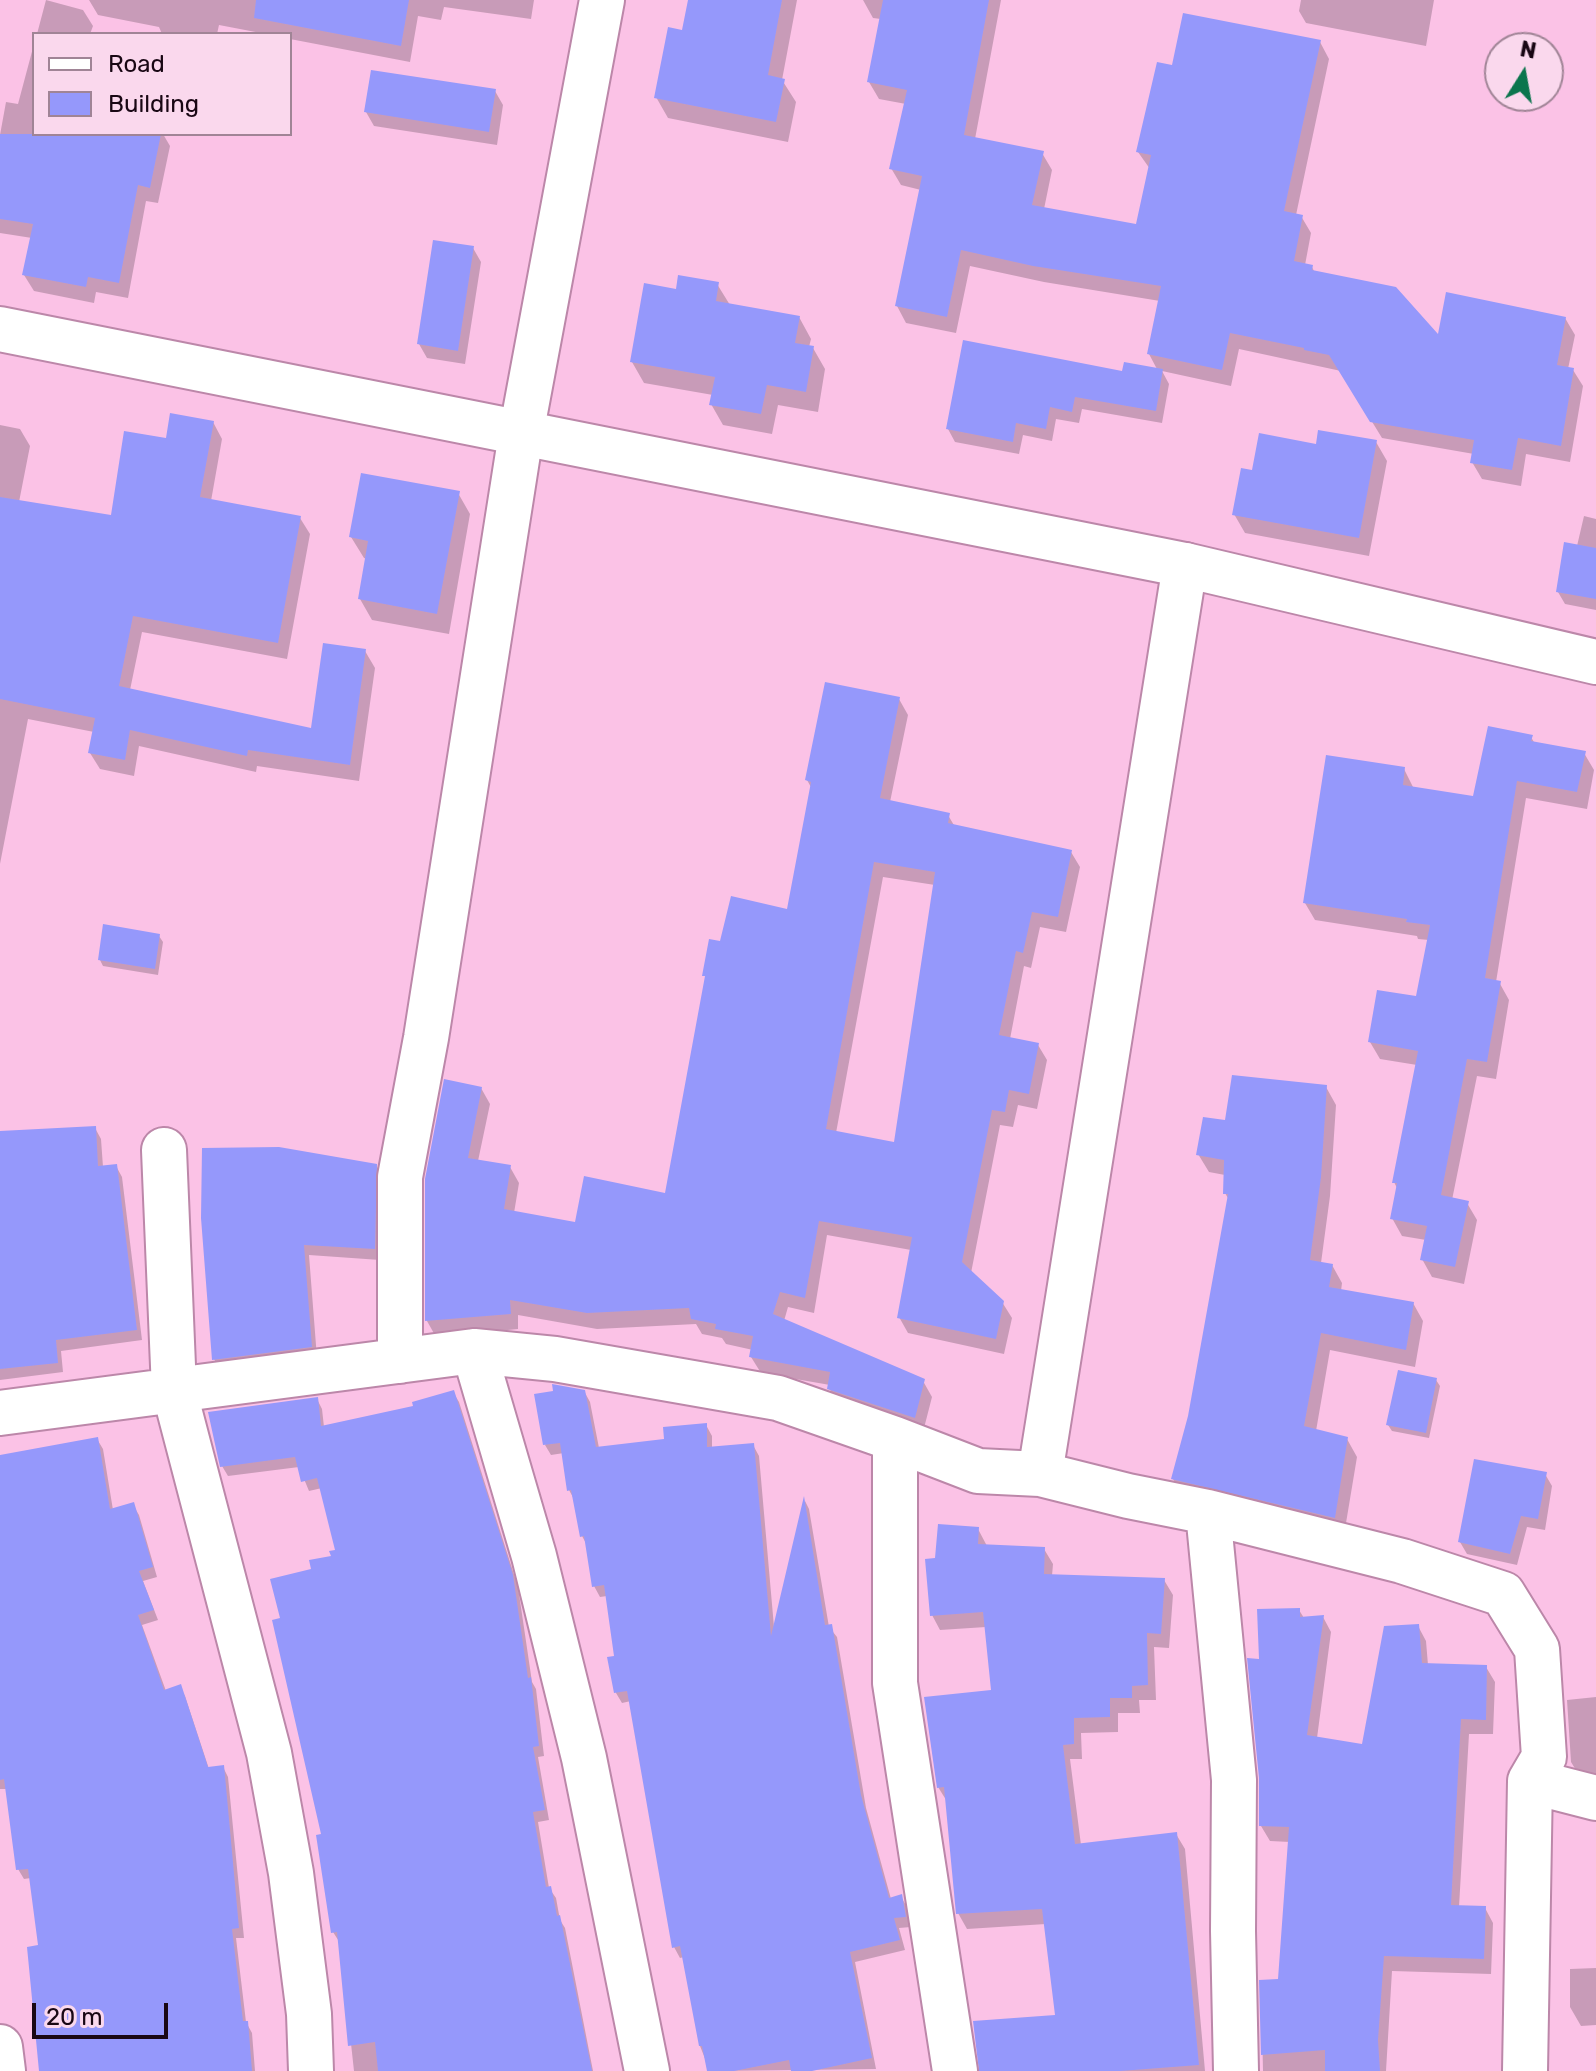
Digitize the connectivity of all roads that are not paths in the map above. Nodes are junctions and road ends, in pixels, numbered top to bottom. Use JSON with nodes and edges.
{"nodes":[{"id":1,"x":602,"y":0,"type":"edge"},
{"id":2,"x":0,"y":329,"type":"edge"},
{"id":3,"x":521,"y":434,"type":"junction"},
{"id":4,"x":1185,"y":565,"type":"junction"},
{"id":5,"x":1596,"y":662,"type":"edge"},
{"id":6,"x":164,"y":1150,"type":"dead end"},
{"id":7,"x":474,"y":1351,"type":"junction"},
{"id":8,"x":400,"y":1361,"type":"junction"},
{"id":9,"x":174,"y":1390,"type":"junction"},
{"id":10,"x":0,"y":1413,"type":"edge"},
{"id":11,"x":895,"y":1439,"type":"junction"},
{"id":12,"x":1040,"y":1474,"type":"junction"},
{"id":13,"x":1208,"y":1512,"type":"junction"},
{"id":14,"x":1530,"y":1781,"type":"junction"},
{"id":15,"x":1596,"y":1798,"type":"edge"},
{"id":16,"x":0,"y":2047,"type":"edge"},
{"id":17,"x":3,"y":2071,"type":"edge"},
{"id":18,"x":311,"y":2071,"type":"edge"},
{"id":19,"x":647,"y":2071,"type":"edge"},
{"id":20,"x":955,"y":2071,"type":"edge"},
{"id":21,"x":1236,"y":2071,"type":"edge"},
{"id":22,"x":1525,"y":2071,"type":"edge"}],
"edges":[{"from":1,"to":3,"type":"street"},
{"from":2,"to":3,"type":"street"},
{"from":3,"to":4,"type":"street"},
{"from":3,"to":8,"type":"street"},
{"from":4,"to":5,"type":"street"},
{"from":4,"to":12,"type":"street"},
{"from":6,"to":9,"type":"street"},
{"from":7,"to":8,"type":"street"},
{"from":7,"to":11,"type":"street"},
{"from":7,"to":19,"type":"street"},
{"from":8,"to":9,"type":"street"},
{"from":9,"to":10,"type":"street"},
{"from":9,"to":18,"type":"street"},
{"from":11,"to":12,"type":"street"},
{"from":11,"to":20,"type":"street"},
{"from":12,"to":13,"type":"street"},
{"from":13,"to":14,"type":"street"},
{"from":13,"to":21,"type":"street"},
{"from":14,"to":15,"type":"street"},
{"from":14,"to":22,"type":"street"},
{"from":16,"to":17,"type":"street"}]}
